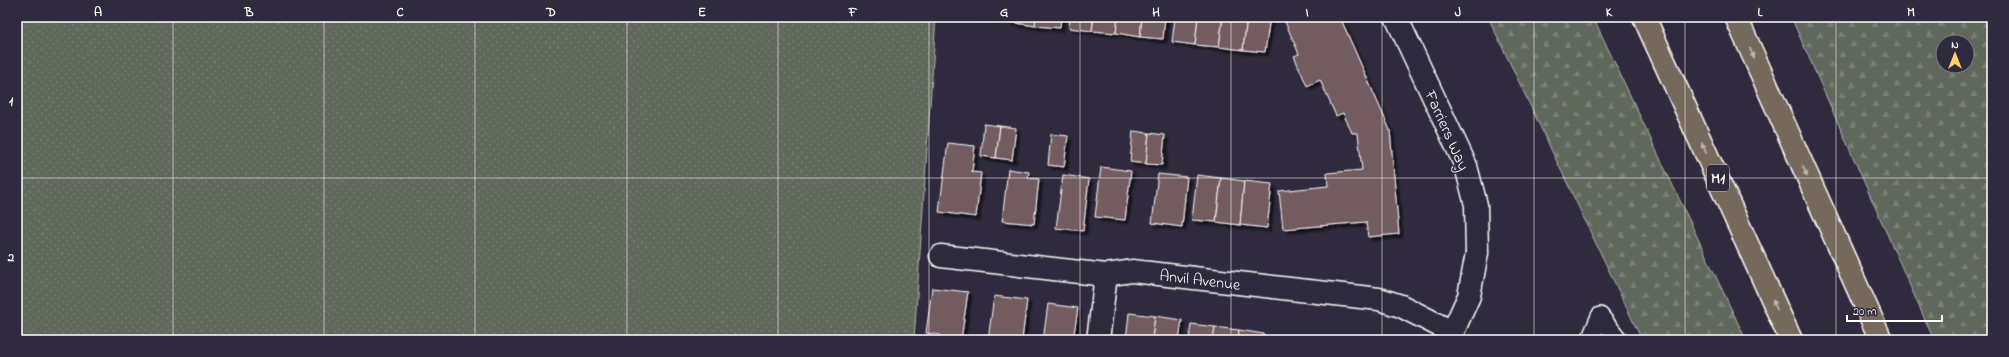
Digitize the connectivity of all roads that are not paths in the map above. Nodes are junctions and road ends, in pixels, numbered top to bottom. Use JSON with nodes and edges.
{"nodes":[{"id":1,"x":1396,"y":17,"type":"edge"},
{"id":2,"x":1644,"y":17,"type":"edge"},
{"id":3,"x":1736,"y":17,"type":"edge"},
{"id":4,"x":941,"y":256,"type":"dead end"},
{"id":5,"x":1106,"y":275,"type":"junction"},
{"id":6,"x":1451,"y":336,"type":"edge"},
{"id":7,"x":1098,"y":340,"type":"edge"},
{"id":8,"x":1590,"y":340,"type":"edge"},
{"id":9,"x":1620,"y":340,"type":"edge"},
{"id":10,"x":1791,"y":340,"type":"edge"},
{"id":11,"x":1881,"y":340,"type":"edge"}],
"edges":[{"from":1,"to":6,"type":"street","name":"Farriers Way"},
{"from":10,"to":2,"type":"highway","number":"M1","one_way":true},
{"from":3,"to":11,"type":"highway","one_way":true},
{"from":4,"to":5,"type":"street","name":"Anvil Avenue"},
{"from":5,"to":6,"type":"street","name":"Anvil Avenue"},
{"from":5,"to":7,"type":"street"},
{"from":8,"to":9,"type":"lane"}]}
